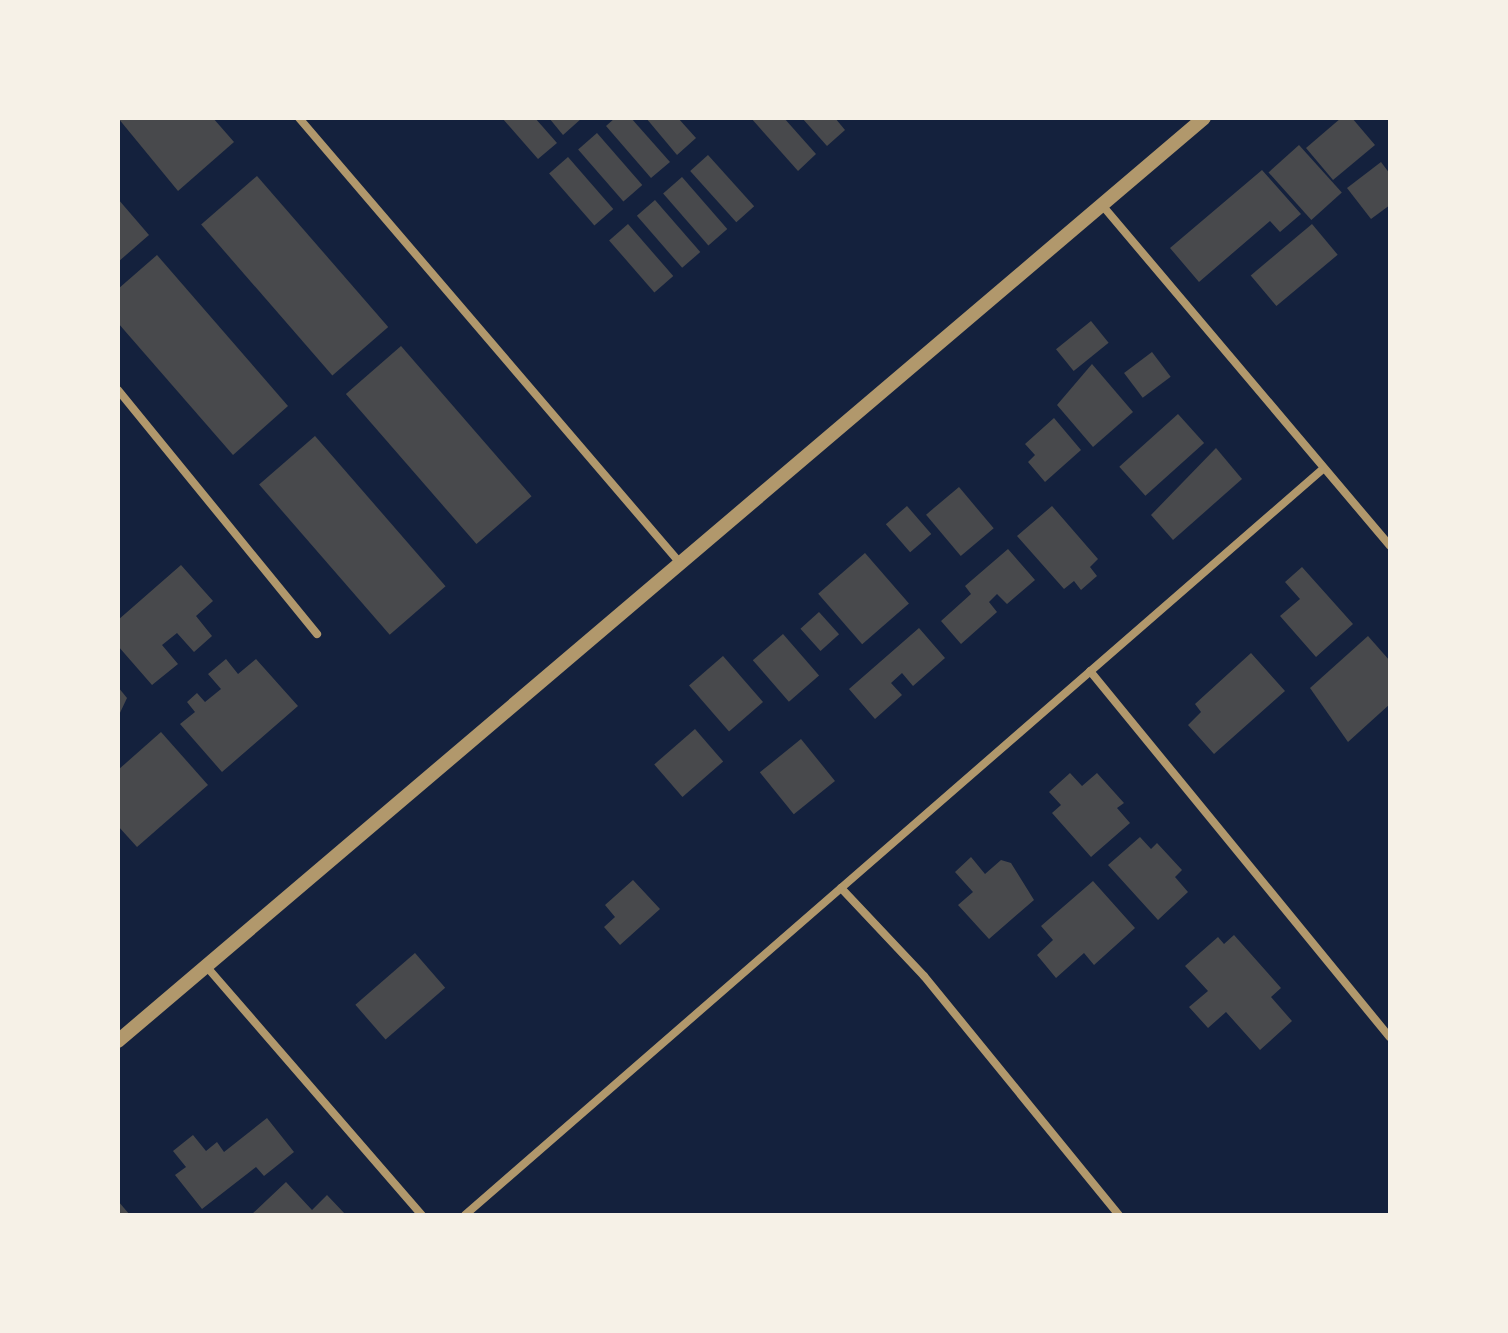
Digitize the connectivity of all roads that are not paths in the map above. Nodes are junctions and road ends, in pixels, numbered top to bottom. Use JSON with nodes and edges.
{"nodes":[{"id":1,"x":299,"y":118,"type":"edge"},
{"id":2,"x":1204,"y":118,"type":"edge"},
{"id":3,"x":1102,"y":205,"type":"junction"},
{"id":4,"x":118,"y":390,"type":"edge"},
{"id":5,"x":1324,"y":468,"type":"junction"},
{"id":6,"x":1390,"y":546,"type":"edge"},
{"id":7,"x":680,"y":563,"type":"junction"},
{"id":8,"x":317,"y":634,"type":"dead end"},
{"id":9,"x":1090,"y":671,"type":"junction"},
{"id":10,"x":841,"y":888,"type":"junction"},
{"id":11,"x":206,"y":966,"type":"junction"},
{"id":12,"x":1390,"y":1037,"type":"edge"},
{"id":13,"x":118,"y":1041,"type":"edge"},
{"id":14,"x":422,"y":1215,"type":"edge"},
{"id":15,"x":465,"y":1215,"type":"edge"},
{"id":16,"x":1119,"y":1215,"type":"edge"}],
"edges":[{"from":1,"to":7,"type":"street"},
{"from":2,"to":3,"type":"street"},
{"from":3,"to":5,"type":"street"},
{"from":3,"to":7,"type":"street"},
{"from":4,"to":8,"type":"street"},
{"from":5,"to":6,"type":"street"},
{"from":5,"to":9,"type":"street"},
{"from":7,"to":11,"type":"street"},
{"from":9,"to":10,"type":"street"},
{"from":9,"to":12,"type":"street"},
{"from":10,"to":15,"type":"street"},
{"from":10,"to":16,"type":"street"},
{"from":11,"to":13,"type":"street"},
{"from":11,"to":14,"type":"street"}]}
